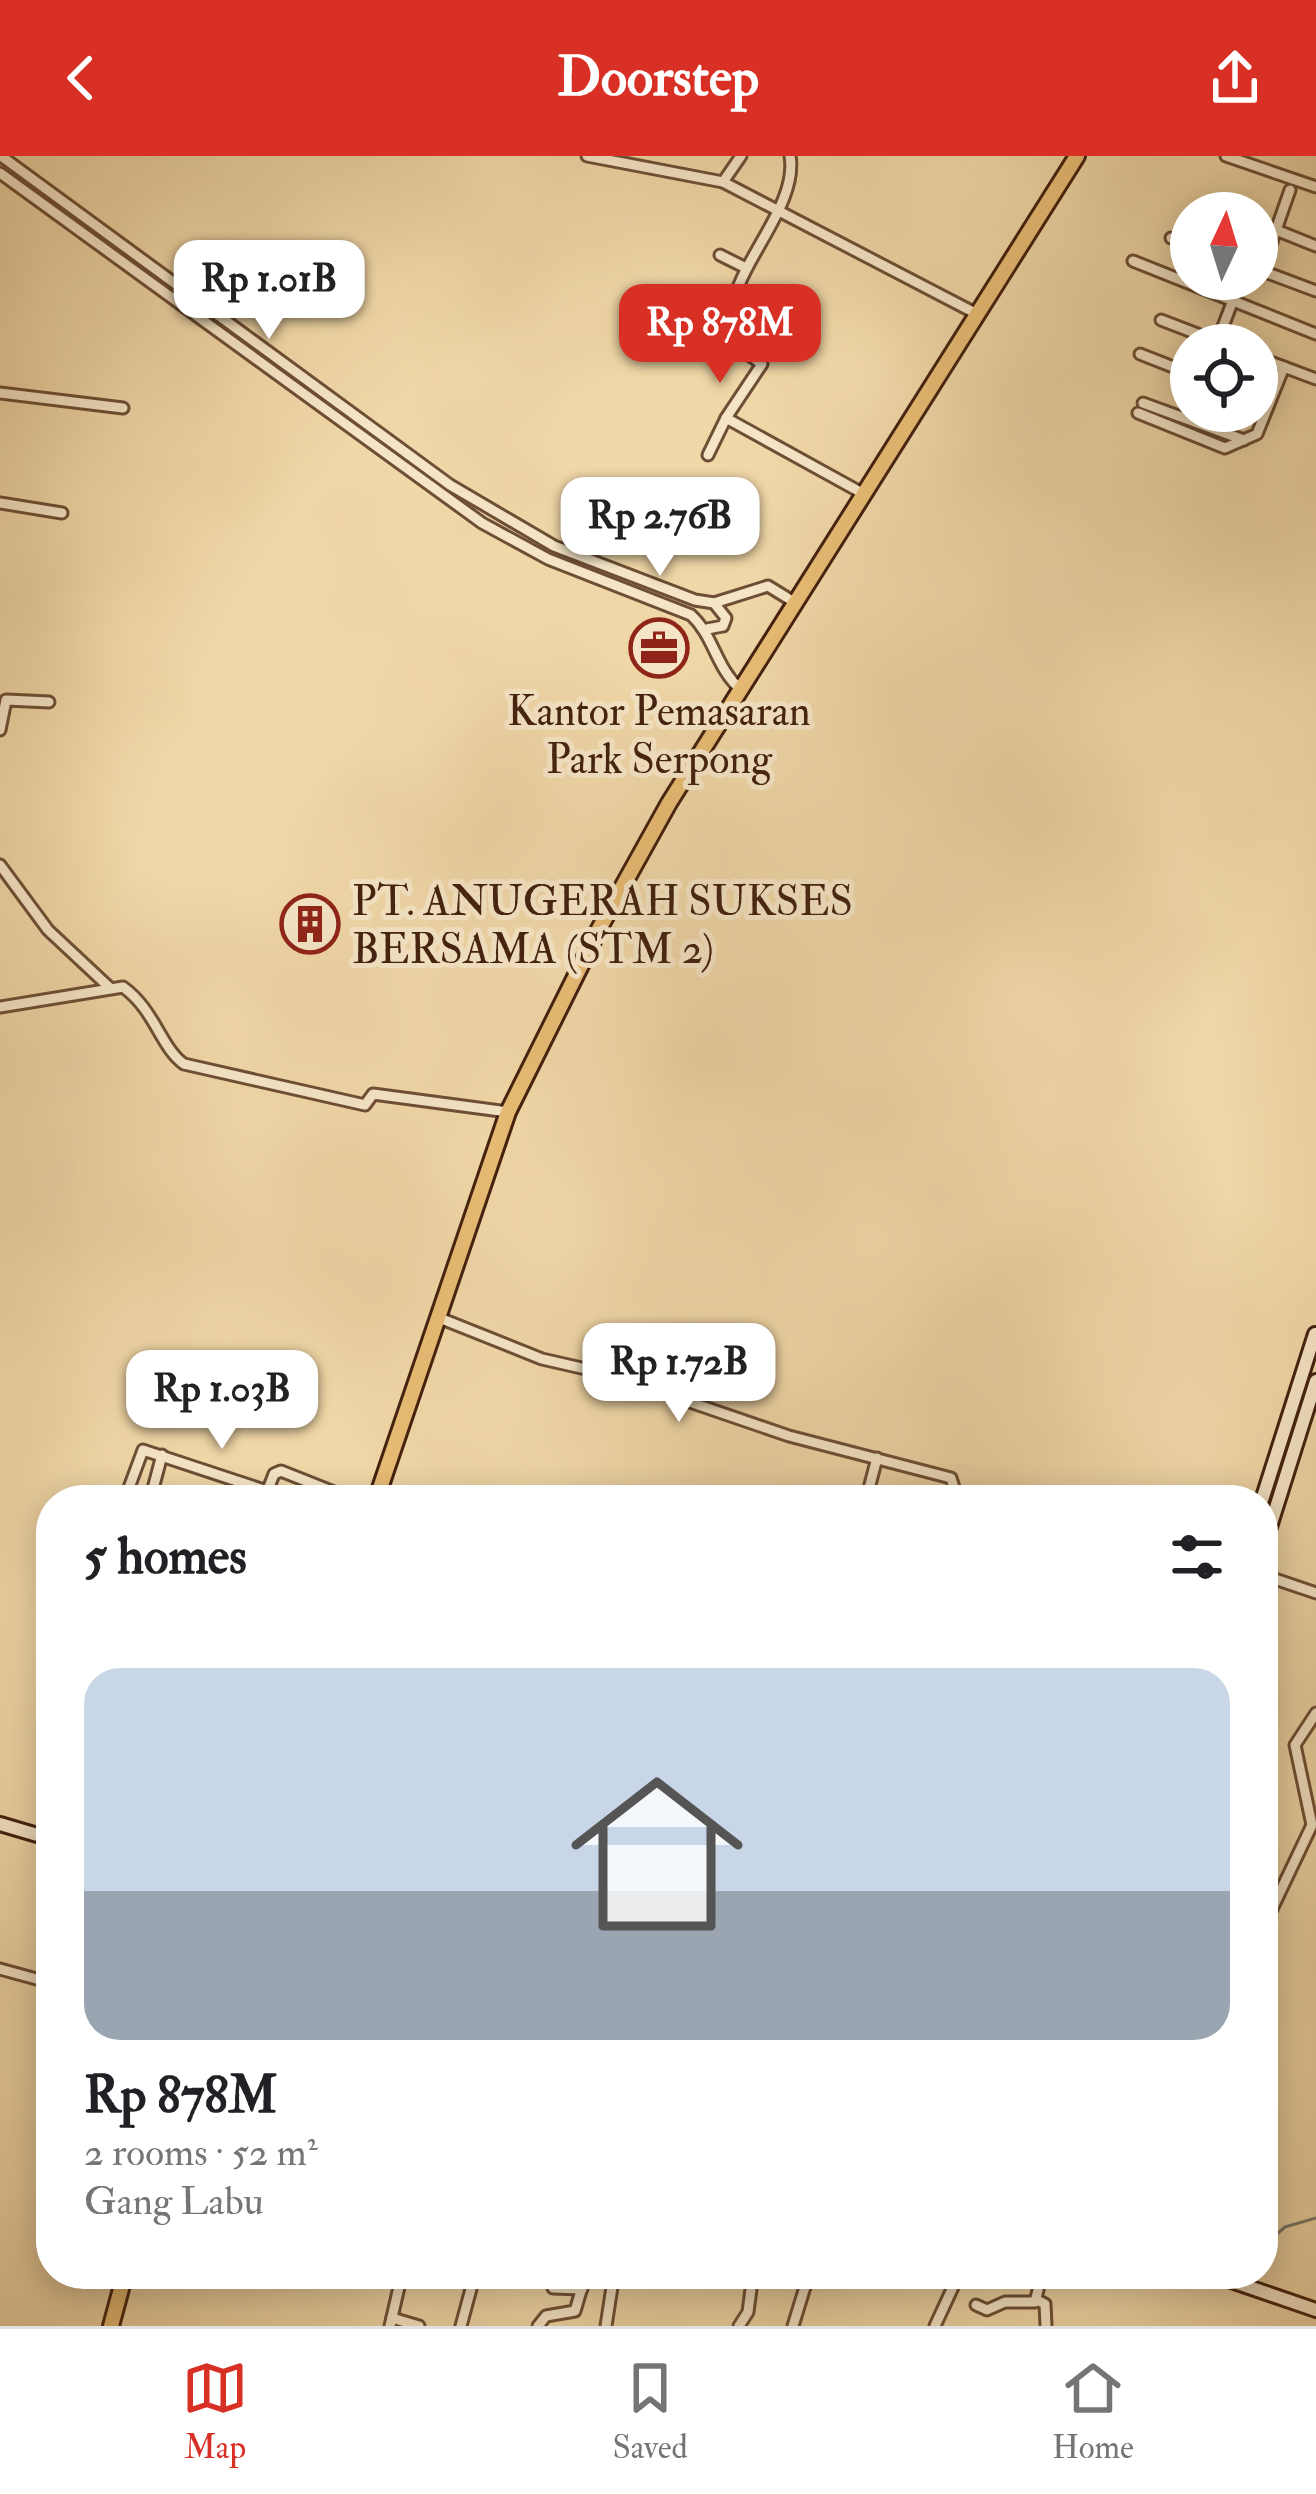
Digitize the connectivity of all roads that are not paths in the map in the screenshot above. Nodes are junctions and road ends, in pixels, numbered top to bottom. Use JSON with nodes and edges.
{"nodes":[{"id":1,"x":1,"y":156,"type":"edge"},
{"id":2,"x":587,"y":156,"type":"edge"},
{"id":3,"x":671,"y":156,"type":"edge"},
{"id":4,"x":741,"y":156,"type":"edge"},
{"id":5,"x":790,"y":156,"type":"edge"},
{"id":6,"x":1077,"y":156,"type":"edge"},
{"id":7,"x":1226,"y":156,"type":"edge"},
{"id":8,"x":668,"y":170,"type":"junction"},
{"id":9,"x":0,"y":173,"type":"edge"},
{"id":10,"x":723,"y":182,"type":"junction"},
{"id":11,"x":1316,"y":187,"type":"edge"},
{"id":12,"x":1290,"y":190,"type":"dead end"},
{"id":13,"x":776,"y":212,"type":"junction"},
{"id":14,"x":1278,"y":224,"type":"edge"},
{"id":15,"x":1278,"y":231,"type":"edge"},
{"id":16,"x":1316,"y":246,"type":"edge"},
{"id":17,"x":720,"y":255,"type":"dead end"},
{"id":18,"x":1133,"y":261,"type":"dead end"},
{"id":19,"x":746,"y":268,"type":"junction"},
{"id":20,"x":1278,"y":277,"type":"edge"},
{"id":21,"x":1316,"y":291,"type":"edge"},
{"id":22,"x":1232,"y":302,"type":"junction"},
{"id":23,"x":977,"y":314,"type":"junction"},
{"id":24,"x":1161,"y":320,"type":"dead end"},
{"id":25,"x":1171,"y":324,"type":"edge"},
{"id":26,"x":1226,"y":324,"type":"edge"},
{"id":27,"x":1316,"y":334,"type":"edge"},
{"id":28,"x":1140,"y":354,"type":"dead end"},
{"id":29,"x":1278,"y":365,"type":"edge"},
{"id":30,"x":1170,"y":366,"type":"edge"},
{"id":31,"x":1284,"y":367,"type":"junction"},
{"id":32,"x":1316,"y":379,"type":"edge"},
{"id":33,"x":1278,"y":382,"type":"edge"},
{"id":34,"x":0,"y":393,"type":"edge"},
{"id":35,"x":122,"y":408,"type":"dead end"},
{"id":36,"x":1170,"y":412,"type":"edge"},
{"id":37,"x":726,"y":418,"type":"junction"},
{"id":38,"x":1170,"y":424,"type":"edge"},
{"id":39,"x":1185,"y":432,"type":"edge"},
{"id":40,"x":1227,"y":432,"type":"edge"},
{"id":41,"x":1258,"y":432,"type":"edge"},
{"id":42,"x":1244,"y":440,"type":"junction"},
{"id":43,"x":708,"y":455,"type":"dead end"},
{"id":44,"x":862,"y":494,"type":"junction"},
{"id":45,"x":0,"y":502,"type":"edge"},
{"id":46,"x":62,"y":513,"type":"dead end"},
{"id":47,"x":523,"y":530,"type":"junction"},
{"id":48,"x":538,"y":538,"type":"junction"},
{"id":49,"x":518,"y":544,"type":"junction"},
{"id":50,"x":531,"y":551,"type":"junction"},
{"id":51,"x":659,"y":586,"type":"junction"},
{"id":52,"x":654,"y":600,"type":"junction"},
{"id":53,"x":794,"y":602,"type":"junction"},
{"id":54,"x":714,"y":603,"type":"junction"},
{"id":55,"x":707,"y":629,"type":"junction"},
{"id":56,"x":740,"y":689,"type":"junction"},
{"id":57,"x":49,"y":702,"type":"dead end"},
{"id":58,"x":0,"y":730,"type":"edge"},
{"id":59,"x":0,"y":865,"type":"edge"},
{"id":60,"x":110,"y":988,"type":"junction"},
{"id":61,"x":0,"y":1007,"type":"edge"},
{"id":62,"x":508,"y":1112,"type":"junction"},
{"id":63,"x":437,"y":1317,"type":"junction"},
{"id":64,"x":1315,"y":1334,"type":"edge"},
{"id":65,"x":1316,"y":1382,"type":"edge"},
{"id":66,"x":162,"y":1455,"type":"junction"},
{"id":67,"x":877,"y":1458,"type":"junction"},
{"id":68,"x":130,"y":1485,"type":"edge"},
{"id":69,"x":154,"y":1485,"type":"edge"},
{"id":70,"x":240,"y":1485,"type":"edge"},
{"id":71,"x":272,"y":1485,"type":"edge"},
{"id":72,"x":317,"y":1485,"type":"edge"},
{"id":73,"x":381,"y":1485,"type":"edge"},
{"id":74,"x":870,"y":1485,"type":"edge"},
{"id":75,"x":953,"y":1485,"type":"edge"},
{"id":76,"x":1273,"y":1485,"type":"edge"},
{"id":77,"x":1275,"y":1485,"type":"edge"},
{"id":78,"x":1316,"y":1576,"type":"edge"},
{"id":79,"x":1278,"y":1579,"type":"edge"},
{"id":80,"x":1299,"y":1587,"type":"junction"},
{"id":81,"x":1316,"y":1593,"type":"edge"},
{"id":82,"x":1316,"y":1713,"type":"edge"},
{"id":83,"x":0,"y":1824,"type":"edge"},
{"id":84,"x":36,"y":1835,"type":"edge"},
{"id":85,"x":1278,"y":1896,"type":"edge"},
{"id":86,"x":0,"y":1969,"type":"edge"},
{"id":87,"x":36,"y":1979,"type":"edge"},
{"id":88,"x":120,"y":2289,"type":"edge"},
{"id":89,"x":399,"y":2289,"type":"edge"},
{"id":90,"x":471,"y":2289,"type":"edge"},
{"id":91,"x":582,"y":2289,"type":"edge"},
{"id":92,"x":612,"y":2289,"type":"edge"},
{"id":93,"x":752,"y":2289,"type":"edge"},
{"id":94,"x":804,"y":2289,"type":"edge"},
{"id":95,"x":952,"y":2289,"type":"edge"},
{"id":96,"x":1039,"y":2289,"type":"edge"},
{"id":97,"x":1255,"y":2289,"type":"edge"},
{"id":98,"x":1037,"y":2300,"type":"junction"},
{"id":99,"x":976,"y":2305,"type":"dead end"},
{"id":100,"x":1316,"y":2310,"type":"edge"},
{"id":101,"x":391,"y":2322,"type":"edge"},
{"id":102,"x":111,"y":2326,"type":"edge"},
{"id":103,"x":419,"y":2326,"type":"edge"},
{"id":104,"x":461,"y":2326,"type":"edge"},
{"id":105,"x":538,"y":2326,"type":"edge"},
{"id":106,"x":606,"y":2326,"type":"edge"},
{"id":107,"x":740,"y":2326,"type":"edge"},
{"id":108,"x":793,"y":2326,"type":"edge"},
{"id":109,"x":935,"y":2326,"type":"edge"},
{"id":110,"x":1046,"y":2326,"type":"edge"}],
"edges":[{"from":1,"to":47,"type":"street"},
{"from":2,"to":8,"type":"street"},
{"from":3,"to":8,"type":"street"},
{"from":4,"to":10,"type":"street"},
{"from":5,"to":13,"type":"street"},
{"from":6,"to":23,"type":"main road"},
{"from":7,"to":11,"type":"street"},
{"from":8,"to":10,"type":"street"},
{"from":9,"to":49,"type":"street"},
{"from":10,"to":13,"type":"street"},
{"from":12,"to":14,"type":"street"},
{"from":13,"to":19,"type":"street"},
{"from":13,"to":23,"type":"street"},
{"from":15,"to":16,"type":"street"},
{"from":17,"to":19,"type":"street"},
{"from":18,"to":22,"type":"street"},
{"from":19,"to":37,"type":"street"},
{"from":20,"to":21,"type":"street"},
{"from":22,"to":26,"type":"street"},
{"from":22,"to":27,"type":"street"},
{"from":23,"to":44,"type":"main road"},
{"from":24,"to":25,"type":"street"},
{"from":28,"to":30,"type":"street"},
{"from":29,"to":31,"type":"street"},
{"from":31,"to":32,"type":"street"},
{"from":31,"to":33,"type":"street"},
{"from":34,"to":35,"type":"street"},
{"from":36,"to":38,"type":"street"},
{"from":37,"to":43,"type":"street"},
{"from":37,"to":44,"type":"street"},
{"from":39,"to":42,"type":"street"},
{"from":40,"to":42,"type":"street"},
{"from":41,"to":42,"type":"street"},
{"from":44,"to":53,"type":"main road"},
{"from":45,"to":46,"type":"street"},
{"from":47,"to":48,"type":"street"},
{"from":47,"to":49,"type":"street"},
{"from":48,"to":50,"type":"street"},
{"from":48,"to":51,"type":"street"},
{"from":49,"to":50,"type":"street"},
{"from":50,"to":52,"type":"street"},
{"from":51,"to":52,"type":"street"},
{"from":51,"to":54,"type":"street"},
{"from":52,"to":55,"type":"street"},
{"from":53,"to":54,"type":"street"},
{"from":53,"to":56,"type":"main road"},
{"from":54,"to":55,"type":"street"},
{"from":55,"to":56,"type":"street"},
{"from":56,"to":62,"type":"main road"},
{"from":57,"to":58,"type":"street"},
{"from":59,"to":60,"type":"street"},
{"from":60,"to":61,"type":"street"},
{"from":60,"to":62,"type":"street"},
{"from":62,"to":63,"type":"main road"},
{"from":63,"to":67,"type":"street"},
{"from":63,"to":73,"type":"main road"},
{"from":64,"to":76,"type":"street"},
{"from":65,"to":77,"type":"street"},
{"from":66,"to":68,"type":"street"},
{"from":66,"to":69,"type":"street"},
{"from":66,"to":70,"type":"street"},
{"from":67,"to":74,"type":"street"},
{"from":67,"to":75,"type":"street"},
{"from":71,"to":72,"type":"street"},
{"from":78,"to":80,"type":"street"},
{"from":79,"to":80,"type":"street"},
{"from":80,"to":81,"type":"street"},
{"from":82,"to":85,"type":"street"},
{"from":83,"to":84,"type":"street"},
{"from":86,"to":87,"type":"street"},
{"from":88,"to":102,"type":"main road"},
{"from":89,"to":101,"type":"street"},
{"from":90,"to":104,"type":"street"},
{"from":91,"to":105,"type":"street"},
{"from":92,"to":106,"type":"street"},
{"from":93,"to":107,"type":"street"},
{"from":94,"to":108,"type":"street"},
{"from":95,"to":109,"type":"street"},
{"from":96,"to":98,"type":"street"},
{"from":97,"to":100,"type":"street"},
{"from":98,"to":99,"type":"street"},
{"from":98,"to":110,"type":"street"},
{"from":101,"to":103,"type":"street"}]}
